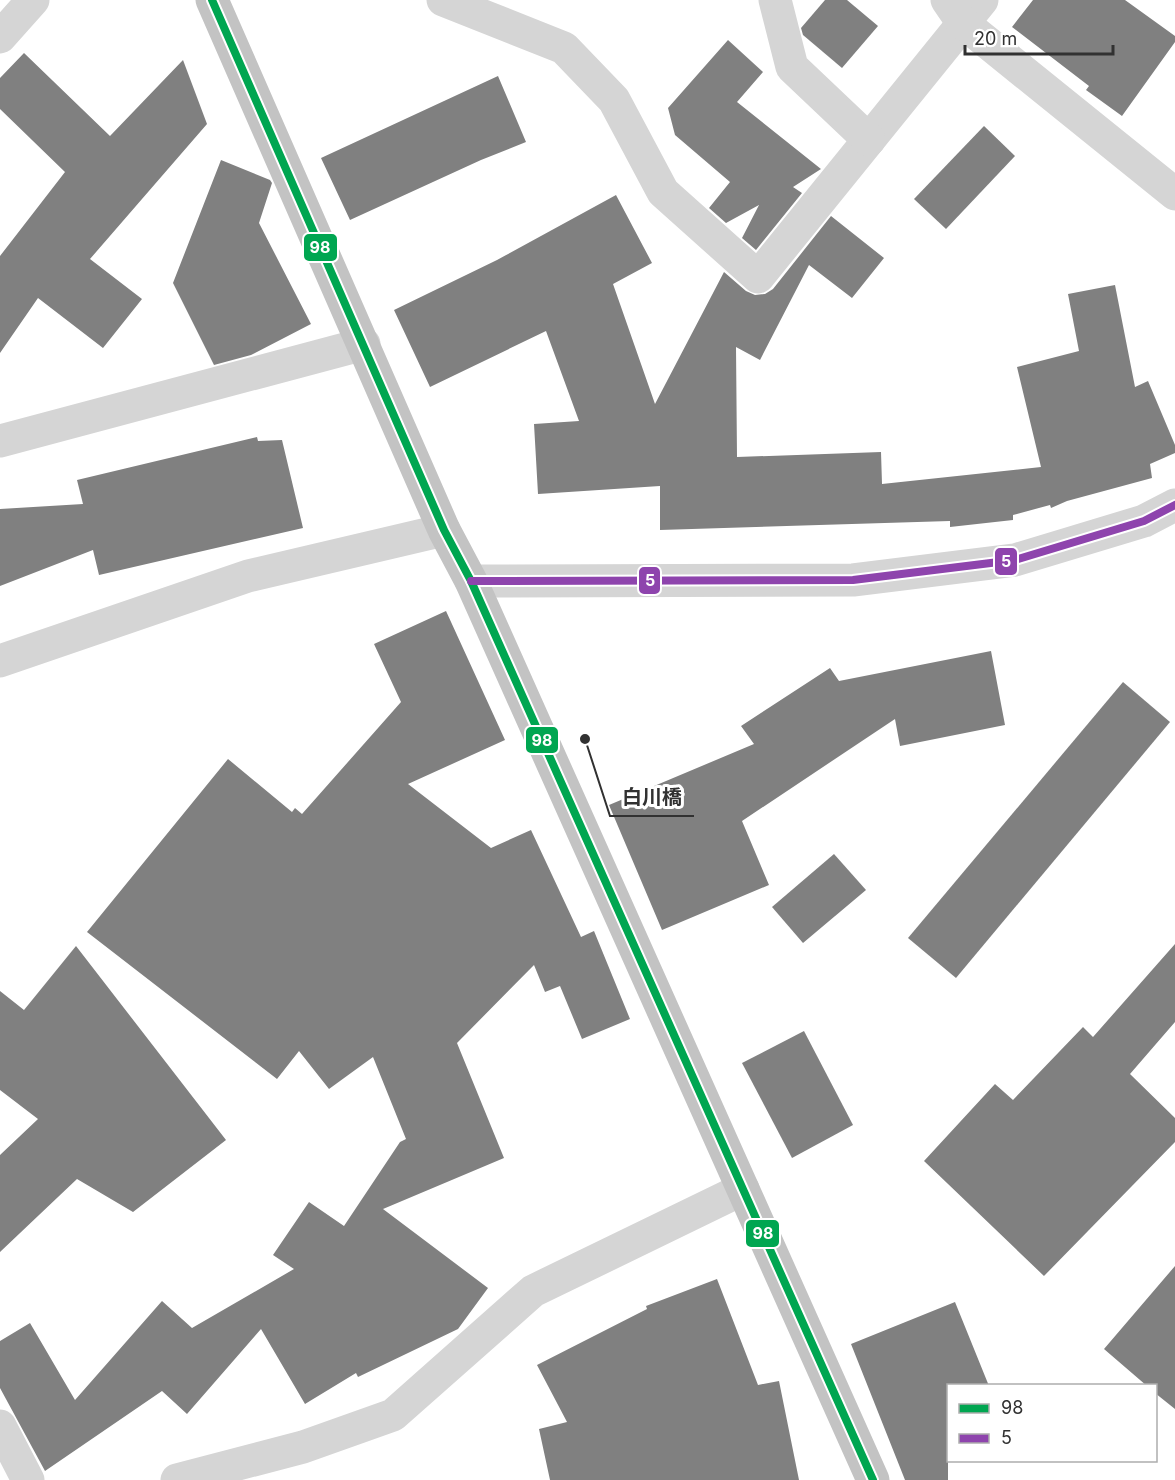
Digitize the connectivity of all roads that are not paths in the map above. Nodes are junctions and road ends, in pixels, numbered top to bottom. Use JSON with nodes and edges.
{"nodes":[{"id":1,"x":33,"y":0,"type":"edge"},
{"id":2,"x":212,"y":0,"type":"edge"},
{"id":3,"x":443,"y":0,"type":"edge"},
{"id":4,"x":775,"y":0,"type":"edge"},
{"id":5,"x":964,"y":7,"type":"edge"},
{"id":6,"x":0,"y":37,"type":"edge"},
{"id":7,"x":868,"y":140,"type":"junction"},
{"id":8,"x":1175,"y":194,"type":"edge"},
{"id":9,"x":364,"y":344,"type":"junction"},
{"id":10,"x":0,"y":441,"type":"edge"},
{"id":11,"x":1175,"y":505,"type":"edge"},
{"id":12,"x":444,"y":530,"type":"junction"},
{"id":13,"x":471,"y":580,"type":"junction"},
{"id":14,"x":0,"y":661,"type":"edge"},
{"id":15,"x":743,"y":1189,"type":"junction"},
{"id":16,"x":0,"y":1426,"type":"edge"},
{"id":17,"x":28,"y":1480,"type":"edge"},
{"id":18,"x":177,"y":1480,"type":"edge"},
{"id":19,"x":873,"y":1480,"type":"edge"}],
"edges":[{"from":1,"to":6,"type":"street"},
{"from":2,"to":9,"type":"highway"},
{"from":3,"to":7,"type":"street"},
{"from":4,"to":7,"type":"street"},
{"from":5,"to":7,"type":"street"},
{"from":5,"to":8,"type":"street"},
{"from":9,"to":10,"type":"street"},
{"from":9,"to":12,"type":"highway"},
{"from":11,"to":13,"type":"street"},
{"from":12,"to":13,"type":"highway"},
{"from":12,"to":14,"type":"street"},
{"from":13,"to":15,"type":"highway"},
{"from":15,"to":18,"type":"street"},
{"from":15,"to":19,"type":"highway"},
{"from":16,"to":17,"type":"street"}]}
